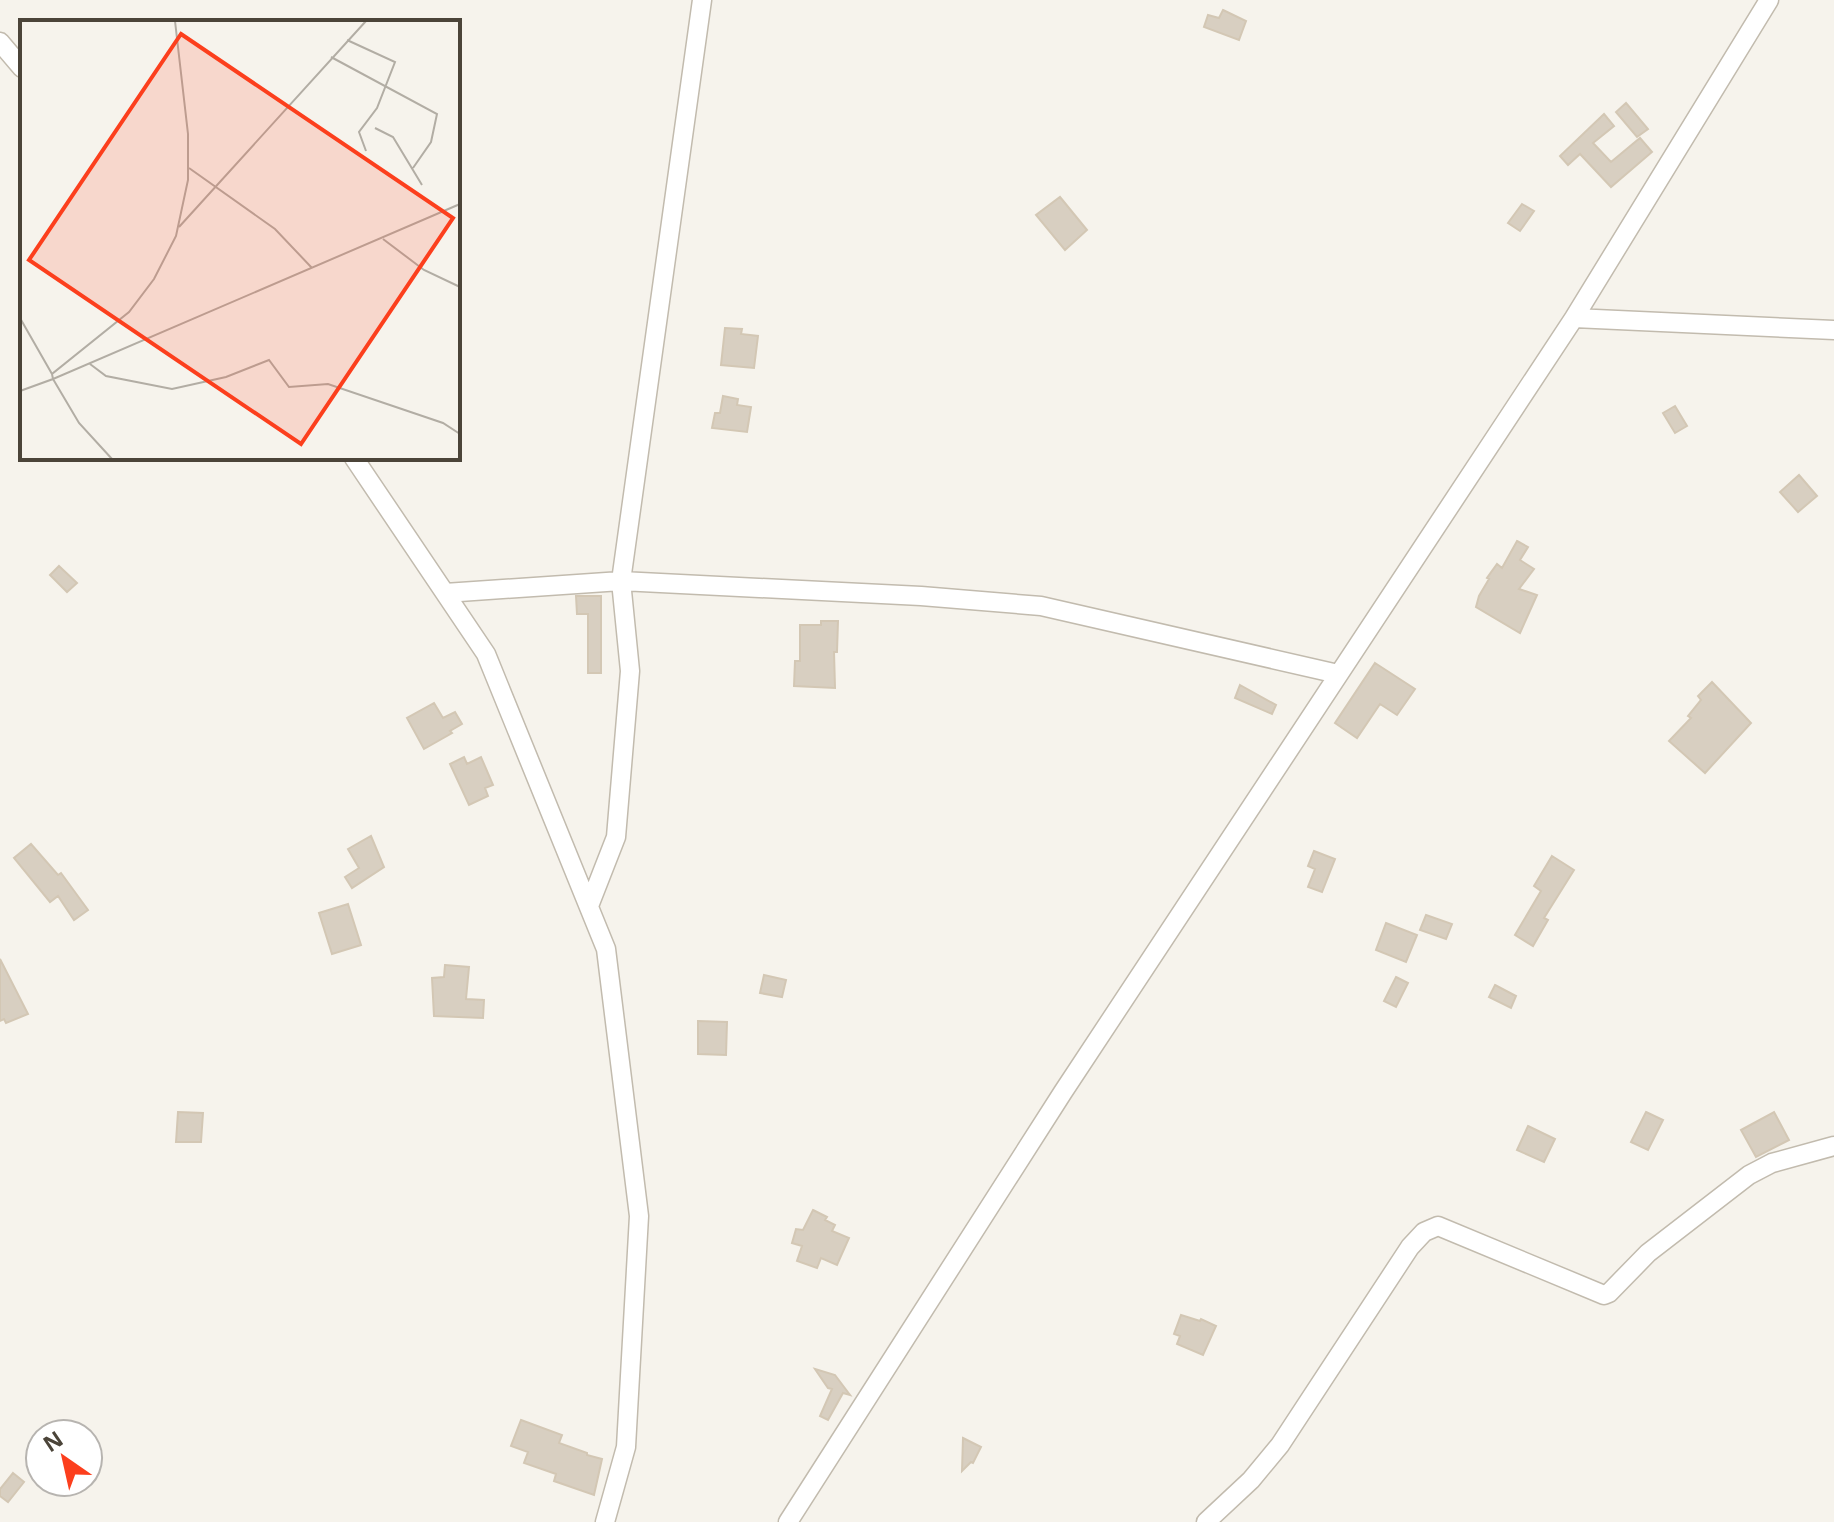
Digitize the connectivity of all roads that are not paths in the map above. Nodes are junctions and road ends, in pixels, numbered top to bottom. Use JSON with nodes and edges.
{"nodes":[{"id":1,"x":702,"y":0,"type":"edge"},
{"id":2,"x":1769,"y":0,"type":"edge"},
{"id":3,"x":0,"y":42,"type":"edge"},
{"id":4,"x":20,"y":66,"type":"edge"},
{"id":5,"x":1574,"y":318,"type":"junction"},
{"id":6,"x":1834,"y":330,"type":"edge"},
{"id":7,"x":355,"y":460,"type":"edge"},
{"id":8,"x":621,"y":581,"type":"junction"},
{"id":9,"x":445,"y":593,"type":"junction"},
{"id":10,"x":1338,"y":674,"type":"junction"},
{"id":11,"x":589,"y":906,"type":"junction"},
{"id":12,"x":1834,"y":1146,"type":"edge"},
{"id":13,"x":605,"y":1522,"type":"edge"},
{"id":14,"x":788,"y":1522,"type":"edge"},
{"id":15,"x":1206,"y":1522,"type":"edge"}],
"edges":[{"from":1,"to":8,"type":"street"},
{"from":2,"to":5,"type":"street"},
{"from":3,"to":4,"type":"street"},
{"from":5,"to":6,"type":"street"},
{"from":5,"to":10,"type":"street"},
{"from":7,"to":9,"type":"street"},
{"from":8,"to":9,"type":"street"},
{"from":8,"to":10,"type":"street"},
{"from":8,"to":11,"type":"street"},
{"from":9,"to":11,"type":"street"},
{"from":10,"to":14,"type":"street"},
{"from":11,"to":13,"type":"street"},
{"from":12,"to":15,"type":"street"}]}
